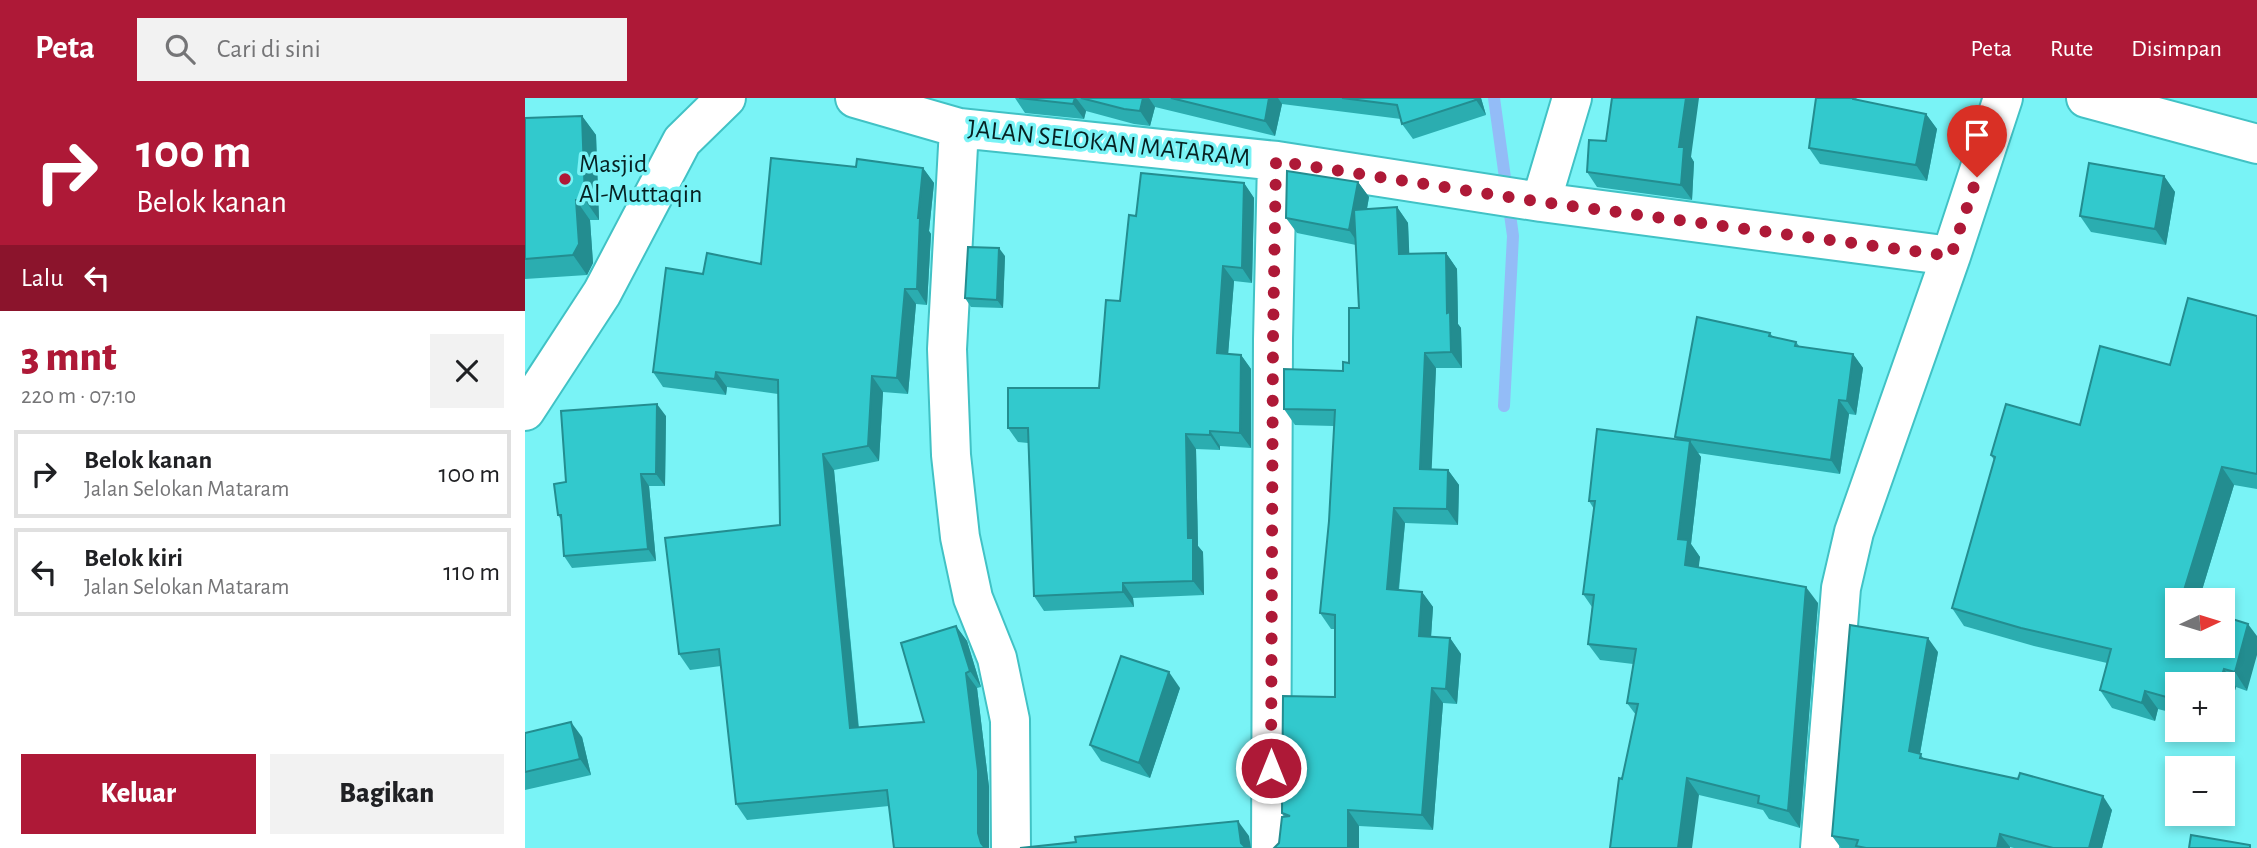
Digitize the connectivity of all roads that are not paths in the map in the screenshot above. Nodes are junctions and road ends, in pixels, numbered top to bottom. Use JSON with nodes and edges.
{"nodes":[{"id":1,"x":726,"y":98,"type":"edge"},
{"id":2,"x":855,"y":98,"type":"edge"},
{"id":3,"x":1572,"y":98,"type":"edge"},
{"id":4,"x":2003,"y":98,"type":"edge"},
{"id":5,"x":2086,"y":98,"type":"edge"},
{"id":6,"x":959,"y":128,"type":"junction"},
{"id":7,"x":2257,"y":144,"type":"edge"},
{"id":8,"x":1276,"y":161,"type":"junction"},
{"id":9,"x":1541,"y":202,"type":"junction"},
{"id":10,"x":1951,"y":256,"type":"junction"},
{"id":11,"x":525,"y":411,"type":"edge"},
{"id":12,"x":1011,"y":848,"type":"edge"},
{"id":13,"x":1271,"y":848,"type":"edge"},
{"id":14,"x":1820,"y":848,"type":"edge"}],
"edges":[{"from":1,"to":11,"type":"street"},
{"from":2,"to":6,"type":"street","name":"JALAN SELOKAN MATARAM"},
{"from":3,"to":9,"type":"street"},
{"from":4,"to":10,"type":"street"},
{"from":5,"to":7,"type":"street"},
{"from":6,"to":8,"type":"street","name":"JALAN SELOKAN MATARAM"},
{"from":6,"to":12,"type":"street"},
{"from":8,"to":9,"type":"street","name":"JALAN SELOKAN MATARAM"},
{"from":8,"to":13,"type":"street"},
{"from":9,"to":10,"type":"street","name":"JALAN SELOKAN MATARAM"},
{"from":10,"to":14,"type":"street"}]}
